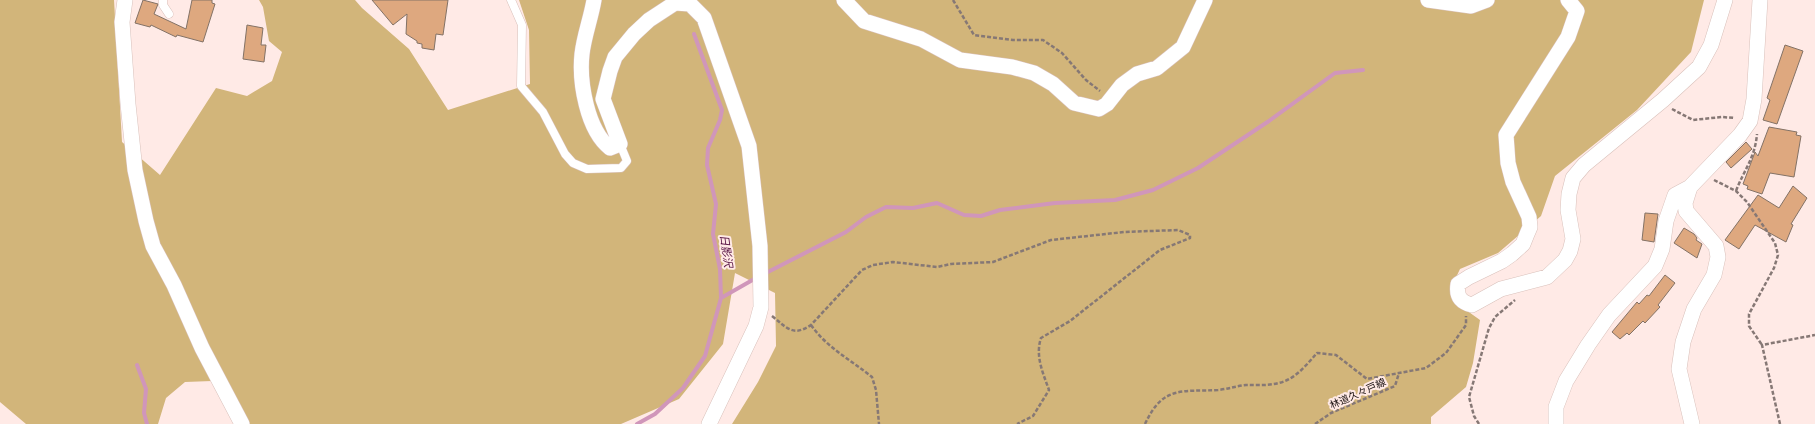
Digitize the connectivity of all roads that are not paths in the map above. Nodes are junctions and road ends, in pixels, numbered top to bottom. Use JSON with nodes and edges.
{"nodes":[{"id":1,"x":125,"y":0,"type":"edge"},
{"id":2,"x":163,"y":0,"type":"edge"},
{"id":3,"x":511,"y":0,"type":"edge"},
{"id":4,"x":594,"y":0,"type":"edge"},
{"id":5,"x":844,"y":0,"type":"edge"},
{"id":6,"x":1205,"y":0,"type":"edge"},
{"id":7,"x":1428,"y":0,"type":"edge"},
{"id":8,"x":1487,"y":0,"type":"edge"},
{"id":9,"x":1568,"y":0,"type":"edge"},
{"id":10,"x":1725,"y":0,"type":"edge"},
{"id":11,"x":1760,"y":0,"type":"edge"},
{"id":12,"x":169,"y":14,"type":"dead end"},
{"id":13,"x":620,"y":144,"type":"junction"},
{"id":14,"x":1690,"y":187,"type":"junction"},
{"id":15,"x":242,"y":424,"type":"edge"},
{"id":16,"x":709,"y":424,"type":"edge"},
{"id":17,"x":1556,"y":424,"type":"edge"},
{"id":18,"x":1692,"y":424,"type":"edge"}],
"edges":[{"from":1,"to":15,"type":"street"},
{"from":2,"to":12,"type":"lane"},
{"from":3,"to":13,"type":"lane"},
{"from":4,"to":13,"type":"street"},
{"from":5,"to":6,"type":"street"},
{"from":7,"to":8,"type":"street"},
{"from":9,"to":10,"type":"street"},
{"from":11,"to":14,"type":"street"},
{"from":13,"to":16,"type":"street"},
{"from":14,"to":17,"type":"street"},
{"from":14,"to":18,"type":"street"}]}
